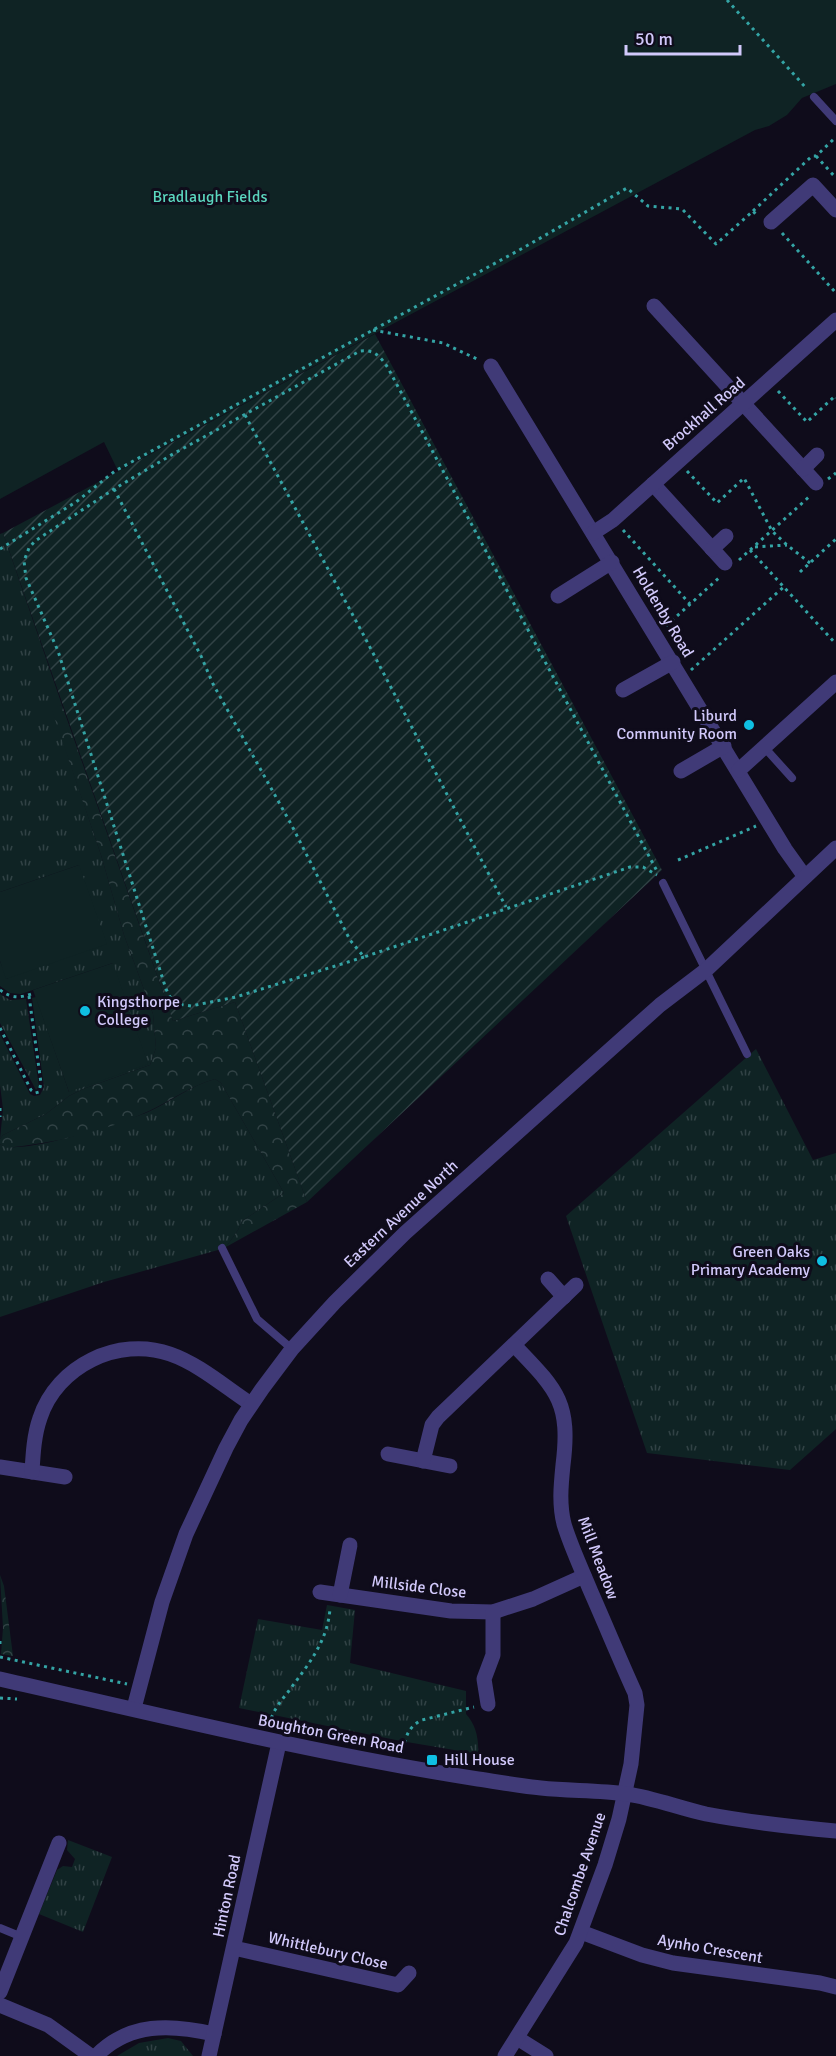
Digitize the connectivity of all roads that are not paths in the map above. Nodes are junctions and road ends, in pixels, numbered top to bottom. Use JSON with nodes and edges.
{"nodes":[{"id":1,"x":814,"y":97,"type":"road end"},
{"id":2,"x":836,"y":121,"type":"edge"},
{"id":3,"x":836,"y":210,"type":"edge"},
{"id":4,"x":771,"y":222,"type":"road end"},
{"id":5,"x":654,"y":306,"type":"dead end"},
{"id":6,"x":835,"y":322,"type":"edge"},
{"id":7,"x":491,"y":366,"type":"road end"},
{"id":8,"x":743,"y":404,"type":"junction"},
{"id":9,"x":817,"y":455,"type":"dead end"},
{"id":10,"x":803,"y":469,"type":"junction"},
{"id":11,"x":653,"y":484,"type":"junction"},
{"id":12,"x":818,"y":486,"type":"road end"},
{"id":13,"x":593,"y":533,"type":"junction"},
{"id":14,"x":726,"y":536,"type":"dead end"},
{"id":15,"x":712,"y":549,"type":"junction"},
{"id":16,"x":612,"y":562,"type":"junction"},
{"id":17,"x":728,"y":567,"type":"road end"},
{"id":18,"x":558,"y":596,"type":"dead end"},
{"id":19,"x":673,"y":662,"type":"junction"},
{"id":20,"x":836,"y":682,"type":"edge"},
{"id":21,"x":623,"y":690,"type":"dead end"},
{"id":22,"x":724,"y":746,"type":"junction"},
{"id":23,"x":764,"y":747,"type":"junction"},
{"id":24,"x":739,"y":770,"type":"junction"},
{"id":25,"x":681,"y":771,"type":"dead end"},
{"id":26,"x":792,"y":778,"type":"dead end"},
{"id":27,"x":836,"y":848,"type":"edge"},
{"id":28,"x":805,"y":877,"type":"junction"},
{"id":29,"x":663,"y":883,"type":"road end"},
{"id":30,"x":706,"y":970,"type":"junction"},
{"id":31,"x":747,"y":1054,"type":"dead end"},
{"id":32,"x":222,"y":1248,"type":"dead end"},
{"id":33,"x":548,"y":1280,"type":"dead end"},
{"id":34,"x":576,"y":1285,"type":"dead end"},
{"id":35,"x":564,"y":1297,"type":"junction"},
{"id":36,"x":514,"y":1345,"type":"junction"},
{"id":37,"x":292,"y":1349,"type":"junction"},
{"id":38,"x":251,"y":1404,"type":"junction"},
{"id":39,"x":388,"y":1454,"type":"dead end"},
{"id":40,"x":423,"y":1461,"type":"junction"},
{"id":41,"x":450,"y":1466,"type":"dead end"},
{"id":42,"x":0,"y":1467,"type":"edge"},
{"id":43,"x":32,"y":1472,"type":"junction"},
{"id":44,"x":65,"y":1477,"type":"dead end"},
{"id":45,"x":350,"y":1545,"type":"dead end"},
{"id":46,"x":584,"y":1576,"type":"junction"},
{"id":47,"x":493,"y":1612,"type":"junction"},
{"id":48,"x":0,"y":1679,"type":"edge"},
{"id":49,"x":488,"y":1704,"type":"road end"},
{"id":50,"x":134,"y":1708,"type":"junction"},
{"id":51,"x":279,"y":1743,"type":"junction"},
{"id":52,"x":625,"y":1794,"type":"junction"},
{"id":53,"x":836,"y":1831,"type":"edge"},
{"id":54,"x":60,"y":1853,"type":"dead end"},
{"id":55,"x":0,"y":1928,"type":"edge"},
{"id":56,"x":581,"y":1932,"type":"junction"},
{"id":57,"x":22,"y":1937,"type":"junction"},
{"id":58,"x":234,"y":1948,"type":"junction"},
{"id":59,"x":409,"y":1973,"type":"dead end"},
{"id":60,"x":836,"y":1987,"type":"edge"},
{"id":61,"x":0,"y":1992,"type":"edge"},
{"id":62,"x":0,"y":2005,"type":"edge"},
{"id":63,"x":214,"y":2034,"type":"junction"},
{"id":64,"x":518,"y":2038,"type":"junction"},
{"id":65,"x":91,"y":2056,"type":"edge"},
{"id":66,"x":96,"y":2056,"type":"edge"},
{"id":67,"x":209,"y":2056,"type":"edge"},
{"id":68,"x":505,"y":2056,"type":"edge"},
{"id":69,"x":546,"y":2056,"type":"edge"}],
"edges":[{"from":1,"to":2,"type":"lane"},
{"from":3,"to":4,"type":"street"},
{"from":5,"to":8,"type":"street"},
{"from":6,"to":8,"type":"street","name":"Brockhall Road"},
{"from":7,"to":13,"type":"street","name":"Holdenby Road"},
{"from":8,"to":10,"type":"street"},
{"from":8,"to":11,"type":"street","name":"Brockhall Road"},
{"from":9,"to":10,"type":"street"},
{"from":10,"to":12,"type":"street"},
{"from":11,"to":13,"type":"street","name":"Brockhall Road"},
{"from":11,"to":15,"type":"street"},
{"from":13,"to":16,"type":"street","name":"Holdenby Road"},
{"from":14,"to":15,"type":"street"},
{"from":15,"to":17,"type":"street"},
{"from":16,"to":18,"type":"street"},
{"from":16,"to":19,"type":"street","name":"Holdenby Road"},
{"from":19,"to":21,"type":"street"},
{"from":19,"to":22,"type":"street","name":"Holdenby Road"},
{"from":20,"to":23,"type":"street"},
{"from":22,"to":24,"type":"street","name":"Holdenby Road"},
{"from":22,"to":25,"type":"street"},
{"from":23,"to":24,"type":"street"},
{"from":23,"to":26,"type":"lane"},
{"from":24,"to":28,"type":"street","name":"Holdenby Road"},
{"from":27,"to":28,"type":"street","name":"Eastern Avenue North"},
{"from":28,"to":30,"type":"street","name":"Eastern Avenue North"},
{"from":29,"to":30,"type":"lane"},
{"from":30,"to":31,"type":"lane"},
{"from":30,"to":37,"type":"street","name":"Eastern Avenue North"},
{"from":32,"to":37,"type":"lane"},
{"from":33,"to":35,"type":"street"},
{"from":34,"to":35,"type":"street"},
{"from":35,"to":36,"type":"street"},
{"from":36,"to":40,"type":"street"},
{"from":36,"to":46,"type":"street","name":"Mill Meadow"},
{"from":37,"to":38,"type":"street","name":"Eastern Avenue North"},
{"from":38,"to":43,"type":"street"},
{"from":38,"to":50,"type":"street","name":"Eastern Avenue North"},
{"from":39,"to":40,"type":"street"},
{"from":40,"to":41,"type":"street"},
{"from":42,"to":43,"type":"street"},
{"from":43,"to":44,"type":"street"},
{"from":45,"to":47,"type":"street","name":"Millside Close"},
{"from":46,"to":47,"type":"street","name":"Millside Close"},
{"from":46,"to":52,"type":"street","name":"Mill Meadow"},
{"from":47,"to":49,"type":"street"},
{"from":48,"to":50,"type":"street","name":"Boughton Green Road"},
{"from":50,"to":51,"type":"street","name":"Boughton Green Road"},
{"from":51,"to":52,"type":"street","name":"Boughton Green Road"},
{"from":51,"to":58,"type":"street","name":"Hinton Road"},
{"from":52,"to":53,"type":"street","name":"Boughton Green Road"},
{"from":52,"to":56,"type":"street","name":"Chalcombe Avenue"},
{"from":54,"to":57,"type":"street"},
{"from":55,"to":57,"type":"lane"},
{"from":56,"to":60,"type":"street","name":"Aynho Crescent"},
{"from":56,"to":64,"type":"street","name":"Chalcombe Avenue"},
{"from":57,"to":61,"type":"street"},
{"from":58,"to":59,"type":"street","name":"Whittlebury Close"},
{"from":58,"to":63,"type":"street","name":"Hinton Road"},
{"from":62,"to":65,"type":"street"},
{"from":63,"to":66,"type":"street"},
{"from":63,"to":67,"type":"street","name":"Hinton Road"},
{"from":64,"to":68,"type":"street","name":"Chalcombe Avenue"},
{"from":64,"to":69,"type":"street"}]}
